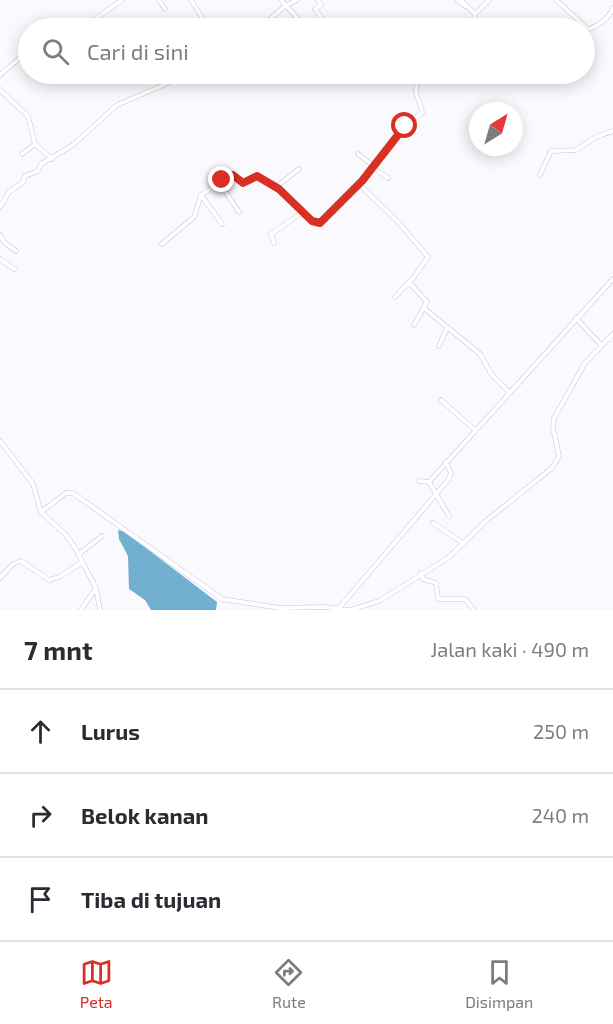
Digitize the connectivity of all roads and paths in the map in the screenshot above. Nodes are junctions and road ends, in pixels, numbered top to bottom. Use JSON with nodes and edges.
{"nodes":[{"id":1,"x":122,"y":0,"type":"edge"},
{"id":2,"x":159,"y":0,"type":"edge"},
{"id":3,"x":191,"y":0,"type":"edge"},
{"id":4,"x":281,"y":0,"type":"edge"},
{"id":5,"x":297,"y":0,"type":"edge"},
{"id":6,"x":318,"y":0,"type":"edge"},
{"id":7,"x":459,"y":0,"type":"edge"},
{"id":8,"x":489,"y":0,"type":"edge"},
{"id":9,"x":556,"y":0,"type":"edge"},
{"id":10,"x":286,"y":6,"type":"junction"},
{"id":11,"x":613,"y":8,"type":"edge"},
{"id":12,"x":165,"y":9,"type":"dead end"},
{"id":13,"x":475,"y":14,"type":"junction"},
{"id":14,"x":96,"y":18,"type":"edge"},
{"id":15,"x":203,"y":18,"type":"edge"},
{"id":16,"x":273,"y":18,"type":"edge"},
{"id":17,"x":297,"y":18,"type":"edge"},
{"id":18,"x":321,"y":18,"type":"edge"},
{"id":19,"x":474,"y":18,"type":"edge"},
{"id":20,"x":574,"y":18,"type":"edge"},
{"id":21,"x":595,"y":27,"type":"edge"},
{"id":22,"x":18,"y":60,"type":"edge"},
{"id":23,"x":0,"y":75,"type":"edge"},
{"id":24,"x":164,"y":84,"type":"edge"},
{"id":25,"x":418,"y":84,"type":"edge"},
{"id":26,"x":0,"y":90,"type":"edge"},
{"id":27,"x":613,"y":131,"type":"edge"},
{"id":28,"x":35,"y":144,"type":"junction"},
{"id":29,"x":22,"y":154,"type":"dead end"},
{"id":30,"x":358,"y":154,"type":"dead end"},
{"id":31,"x":52,"y":159,"type":"junction"},
{"id":32,"x":374,"y":167,"type":"junction"},
{"id":33,"x":299,"y":169,"type":"dead end"},
{"id":34,"x":540,"y":175,"type":"dead end"},
{"id":35,"x":388,"y":178,"type":"dead end"},
{"id":36,"x":219,"y":182,"type":"junction"},
{"id":37,"x":359,"y":184,"type":"junction"},
{"id":38,"x":276,"y":187,"type":"junction"},
{"id":39,"x":201,"y":195,"type":"junction"},
{"id":40,"x":0,"y":207,"type":"edge"},
{"id":41,"x":239,"y":212,"type":"dead end"},
{"id":42,"x":303,"y":212,"type":"junction"},
{"id":43,"x":222,"y":224,"type":"dead end"},
{"id":44,"x":0,"y":235,"type":"edge"},
{"id":45,"x":274,"y":243,"type":"dead end"},
{"id":46,"x":162,"y":244,"type":"dead end"},
{"id":47,"x":15,"y":251,"type":"dead end"},
{"id":48,"x":0,"y":259,"type":"edge"},
{"id":49,"x":14,"y":269,"type":"dead end"},
{"id":50,"x":613,"y":279,"type":"edge"},
{"id":51,"x":409,"y":282,"type":"junction"},
{"id":52,"x":394,"y":297,"type":"dead end"},
{"id":53,"x":425,"y":309,"type":"junction"},
{"id":54,"x":576,"y":318,"type":"junction"},
{"id":55,"x":414,"y":325,"type":"dead end"},
{"id":56,"x":447,"y":328,"type":"junction"},
{"id":57,"x":613,"y":334,"type":"edge"},
{"id":58,"x":439,"y":345,"type":"dead end"},
{"id":59,"x":602,"y":346,"type":"junction"},
{"id":60,"x":509,"y":392,"type":"junction"},
{"id":61,"x":441,"y":400,"type":"dead end"},
{"id":62,"x":475,"y":430,"type":"junction"},
{"id":63,"x":0,"y":441,"type":"edge"},
{"id":64,"x":446,"y":462,"type":"junction"},
{"id":65,"x":420,"y":481,"type":"dead end"},
{"id":66,"x":429,"y":482,"type":"junction"},
{"id":67,"x":436,"y":493,"type":"junction"},
{"id":68,"x":40,"y":512,"type":"junction"},
{"id":69,"x":449,"y":516,"type":"dead end"},
{"id":70,"x":433,"y":523,"type":"dead end"},
{"id":71,"x":102,"y":536,"type":"dead end"},
{"id":72,"x":463,"y":543,"type":"junction"},
{"id":73,"x":79,"y":554,"type":"junction"},
{"id":74,"x":81,"y":563,"type":"junction"},
{"id":75,"x":421,"y":573,"type":"junction"},
{"id":76,"x":0,"y":578,"type":"edge"},
{"id":77,"x":96,"y":588,"type":"junction"},
{"id":78,"x":338,"y":609,"type":"edge"},
{"id":79,"x":81,"y":610,"type":"edge"},
{"id":80,"x":100,"y":610,"type":"edge"},
{"id":81,"x":350,"y":610,"type":"edge"},
{"id":82,"x":474,"y":610,"type":"edge"}],
"edges":[{"from":1,"to":14,"type":"street"},
{"from":2,"to":12,"type":"street"},
{"from":3,"to":15,"type":"street"},
{"from":4,"to":10,"type":"street"},
{"from":5,"to":10,"type":"street"},
{"from":6,"to":18,"type":"street"},
{"from":7,"to":13,"type":"street"},
{"from":8,"to":13,"type":"street"},
{"from":9,"to":20,"type":"street"},
{"from":10,"to":16,"type":"street"},
{"from":10,"to":17,"type":"street"},
{"from":11,"to":21,"type":"street"},
{"from":13,"to":19,"type":"street"},
{"from":22,"to":23,"type":"street"},
{"from":24,"to":31,"type":"street"},
{"from":25,"to":32,"type":"street"},
{"from":26,"to":28,"type":"street"},
{"from":27,"to":34,"type":"street"},
{"from":28,"to":29,"type":"street"},
{"from":28,"to":31,"type":"street"},
{"from":30,"to":32,"type":"street"},
{"from":31,"to":40,"type":"street"},
{"from":32,"to":35,"type":"street"},
{"from":32,"to":37,"type":"street"},
{"from":33,"to":38,"type":"street"},
{"from":36,"to":38,"type":"street"},
{"from":36,"to":39,"type":"street"},
{"from":36,"to":41,"type":"street"},
{"from":37,"to":42,"type":"street"},
{"from":37,"to":51,"type":"street"},
{"from":38,"to":42,"type":"street"},
{"from":39,"to":43,"type":"street"},
{"from":39,"to":46,"type":"street"},
{"from":42,"to":45,"type":"street"},
{"from":44,"to":47,"type":"street"},
{"from":48,"to":49,"type":"street"},
{"from":50,"to":54,"type":"street"},
{"from":51,"to":52,"type":"street"},
{"from":51,"to":53,"type":"street"},
{"from":53,"to":55,"type":"street"},
{"from":53,"to":56,"type":"street"},
{"from":54,"to":59,"type":"street"},
{"from":54,"to":60,"type":"street"},
{"from":56,"to":58,"type":"street"},
{"from":56,"to":60,"type":"street"},
{"from":57,"to":59,"type":"street"},
{"from":59,"to":72,"type":"street"},
{"from":60,"to":62,"type":"street"},
{"from":61,"to":62,"type":"street"},
{"from":62,"to":64,"type":"street"},
{"from":63,"to":68,"type":"street"},
{"from":64,"to":66,"type":"street"},
{"from":64,"to":67,"type":"street"},
{"from":65,"to":66,"type":"street"},
{"from":66,"to":67,"type":"street"},
{"from":67,"to":69,"type":"street"},
{"from":67,"to":78,"type":"street"},
{"from":68,"to":73,"type":"street"},
{"from":68,"to":78,"type":"street"},
{"from":70,"to":72,"type":"street"},
{"from":71,"to":73,"type":"street"},
{"from":72,"to":75,"type":"street"},
{"from":73,"to":74,"type":"street"},
{"from":74,"to":76,"type":"street"},
{"from":74,"to":77,"type":"street"},
{"from":75,"to":81,"type":"street"},
{"from":75,"to":82,"type":"street"},
{"from":77,"to":79,"type":"street"},
{"from":77,"to":80,"type":"street"},
{"from":78,"to":81,"type":"street"}]}
